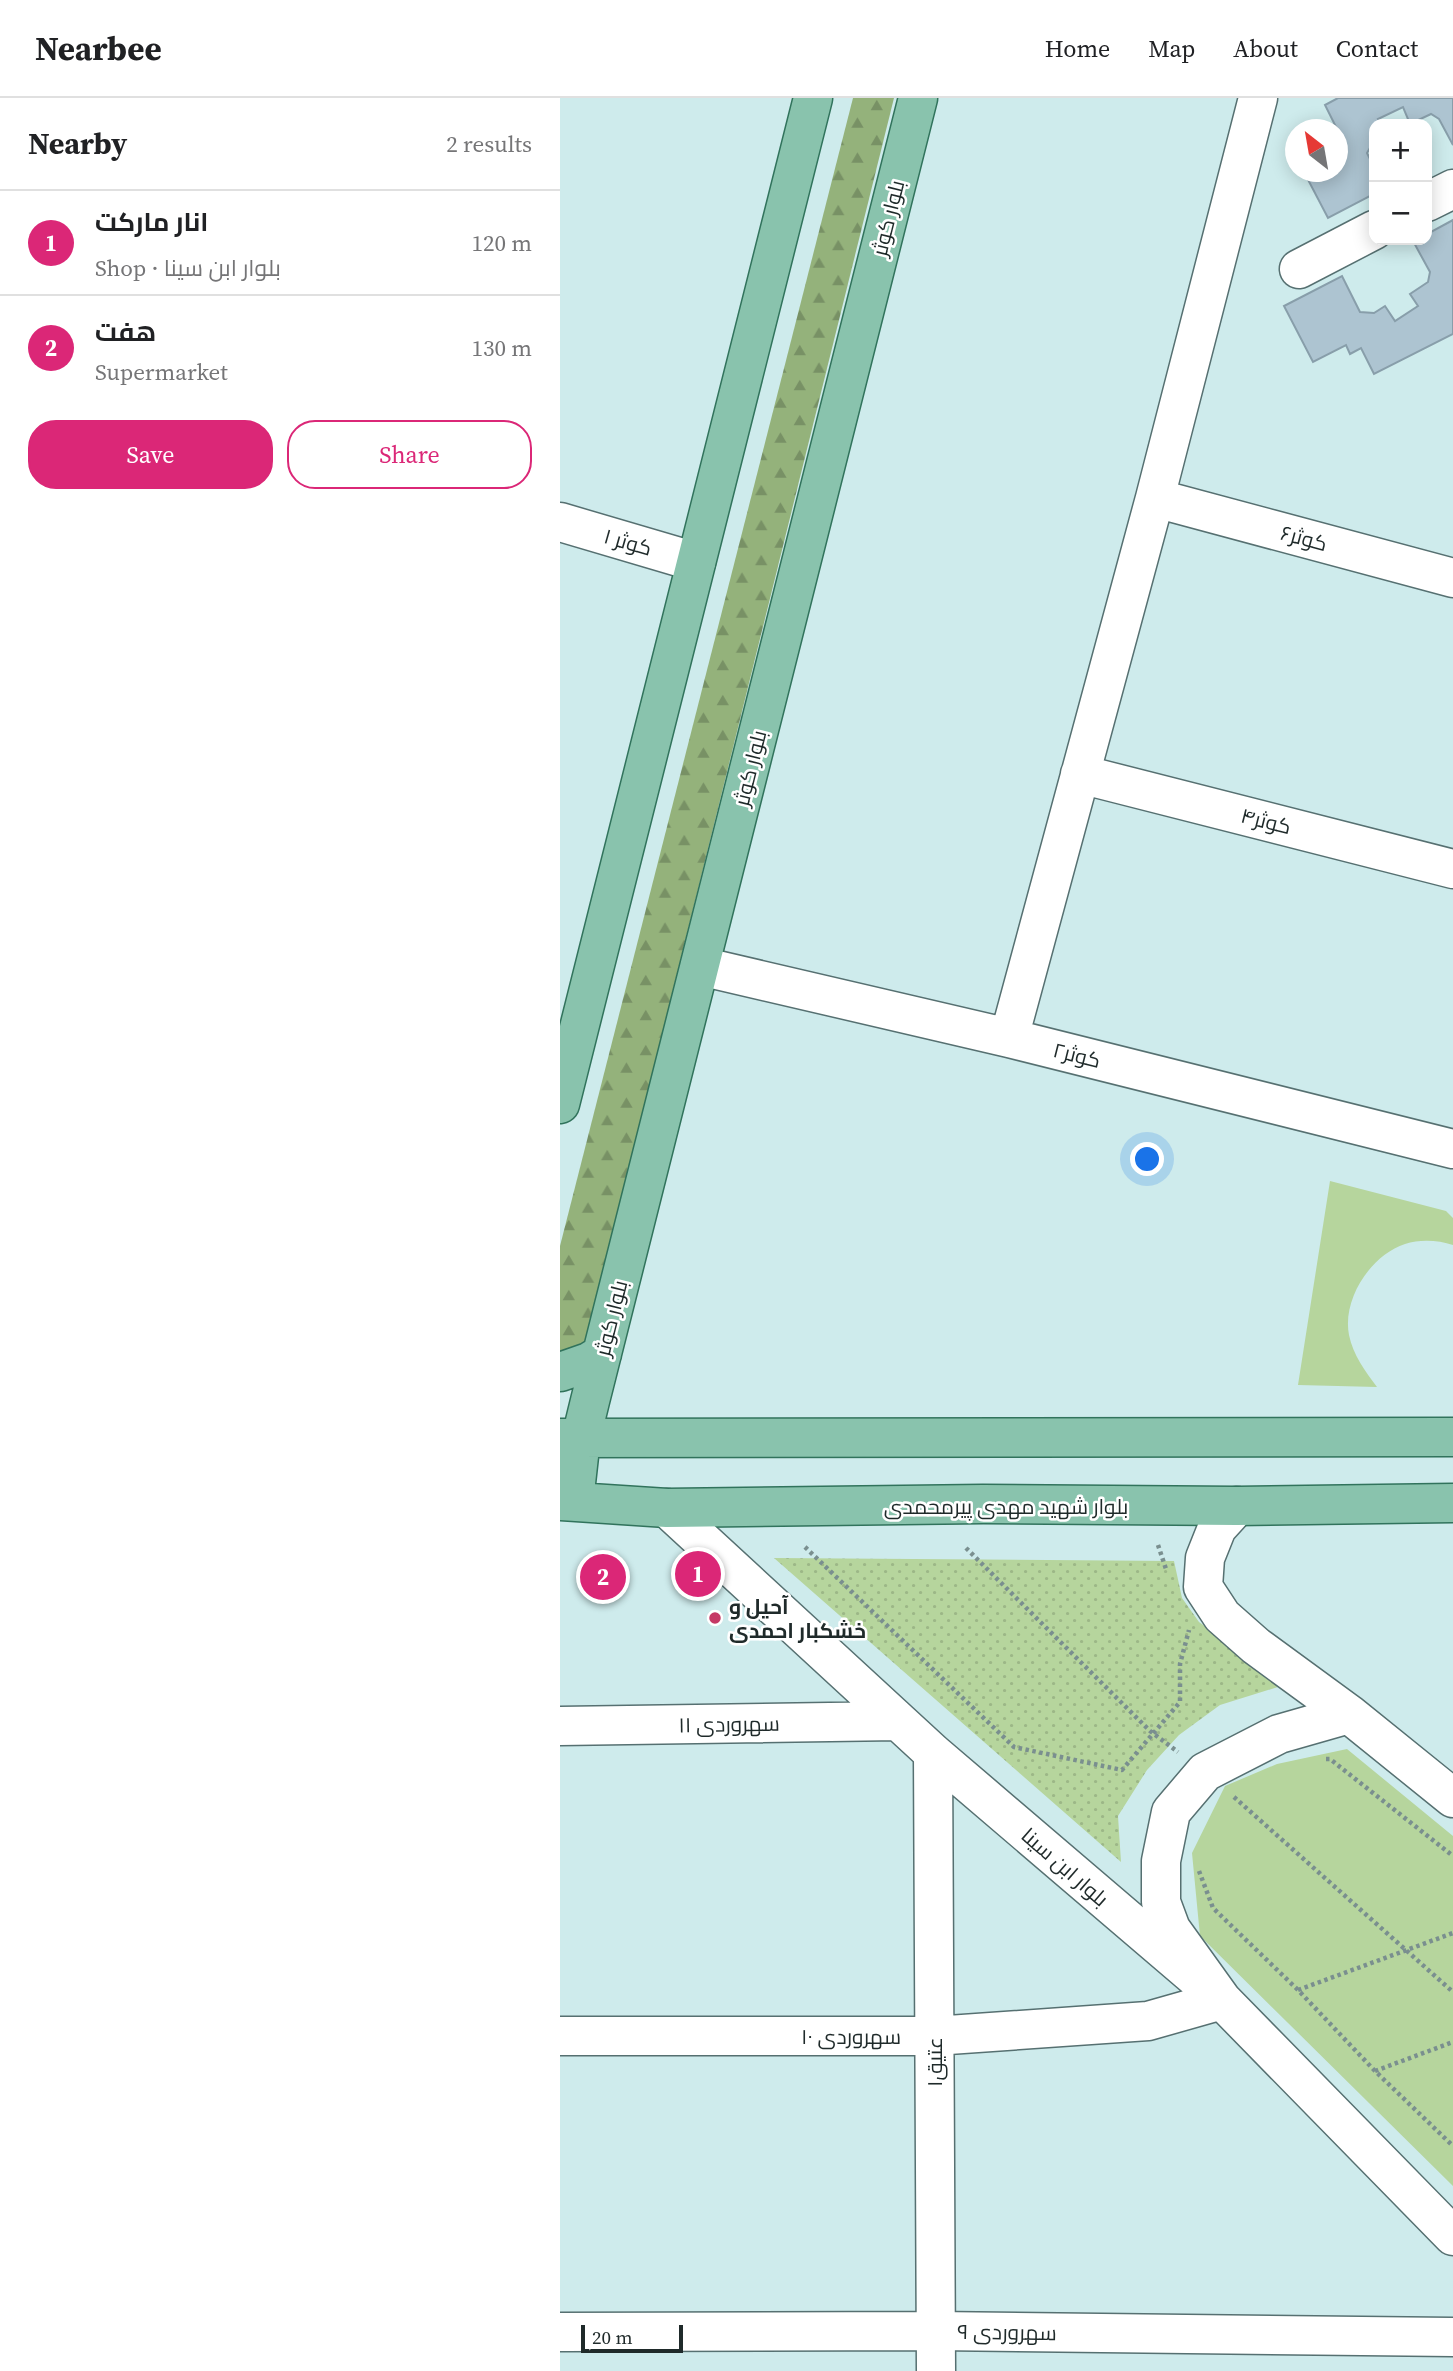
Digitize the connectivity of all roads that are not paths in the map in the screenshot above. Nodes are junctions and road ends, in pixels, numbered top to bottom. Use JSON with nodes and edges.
{"nodes":[{"id":1,"x":813,"y":98,"type":"edge"},
{"id":2,"x":918,"y":98,"type":"edge"},
{"id":3,"x":1258,"y":98,"type":"edge"},
{"id":4,"x":1453,"y":189,"type":"edge"},
{"id":5,"x":1432,"y":200,"type":"edge"},
{"id":6,"x":1369,"y":233,"type":"edge"},
{"id":7,"x":1299,"y":269,"type":"dead end"},
{"id":8,"x":1155,"y":498,"type":"junction"},
{"id":9,"x":560,"y":522,"type":"edge"},
{"id":10,"x":696,"y":562,"type":"junction"},
{"id":11,"x":1453,"y":579,"type":"edge"},
{"id":12,"x":1080,"y":774,"type":"junction"},
{"id":13,"x":1453,"y":869,"type":"edge"},
{"id":14,"x":700,"y":967,"type":"junction"},
{"id":15,"x":1009,"y":1038,"type":"junction"},
{"id":16,"x":560,"y":1104,"type":"edge"},
{"id":17,"x":1453,"y":1149,"type":"edge"},
{"id":18,"x":602,"y":1354,"type":"junction"},
{"id":19,"x":560,"y":1372,"type":"edge"},
{"id":20,"x":1453,"y":1437,"type":"edge"},
{"id":21,"x":571,"y":1438,"type":"edge"},
{"id":22,"x":567,"y":1501,"type":"edge"},
{"id":23,"x":1453,"y":1503,"type":"edge"},
{"id":24,"x":1237,"y":1506,"type":"junction"},
{"id":25,"x":667,"y":1508,"type":"junction"},
{"id":26,"x":1349,"y":1714,"type":"junction"},
{"id":27,"x":898,"y":1721,"type":"junction"},
{"id":28,"x":560,"y":1726,"type":"edge"},
{"id":29,"x":933,"y":1753,"type":"junction"},
{"id":30,"x":1449,"y":1790,"type":"edge"},
{"id":31,"x":1222,"y":2000,"type":"junction"},
{"id":32,"x":560,"y":2036,"type":"edge"},
{"id":33,"x":934,"y":2036,"type":"junction"},
{"id":34,"x":1453,"y":2236,"type":"edge"},
{"id":35,"x":936,"y":2331,"type":"junction"},
{"id":36,"x":560,"y":2332,"type":"edge"},
{"id":37,"x":1453,"y":2337,"type":"edge"},
{"id":38,"x":936,"y":2371,"type":"edge"}],
"edges":[{"from":1,"to":10,"type":"main road"},
{"from":2,"to":14,"type":"main road","name":"بلوار کوثر"},
{"from":3,"to":8,"type":"street"},
{"from":4,"to":5,"type":"street"},
{"from":6,"to":7,"type":"street"},
{"from":8,"to":11,"type":"street","name":"کوثر۶"},
{"from":8,"to":12,"type":"street"},
{"from":9,"to":10,"type":"street","name":"کوثر ۱"},
{"from":10,"to":16,"type":"main road"},
{"from":12,"to":13,"type":"street","name":"کوثر۴"},
{"from":12,"to":15,"type":"street"},
{"from":14,"to":15,"type":"street","name":"کوثر۲"},
{"from":14,"to":18,"type":"main road","name":"بلوار کوثر"},
{"from":15,"to":17,"type":"street","name":"کوثر۲"},
{"from":18,"to":19,"type":"main road"},
{"from":18,"to":21,"type":"main road","name":"بلوار کوثر"},
{"from":20,"to":21,"type":"main road"},
{"from":21,"to":22,"type":"main road","name":"بلوار کوثر"},
{"from":22,"to":25,"type":"main road","name":"بلوار شهید مهدی پیرمحمدی"},
{"from":23,"to":24,"type":"main road","name":"بلوار شهید مهدی پیرمحمدی"},
{"from":24,"to":25,"type":"main road","name":"بلوار شهید مهدی پیرمحمدی"},
{"from":24,"to":26,"type":"street"},
{"from":25,"to":27,"type":"street","name":"بلوار ابن سینا"},
{"from":26,"to":30,"type":"street"},
{"from":26,"to":31,"type":"street"},
{"from":27,"to":28,"type":"street","name":"سهروردی ١١"},
{"from":27,"to":29,"type":"street","name":"بلوار ابن سینا"},
{"from":29,"to":31,"type":"street","name":"بلوار ابن سینا"},
{"from":29,"to":33,"type":"street","name":"عتیق۱"},
{"from":31,"to":33,"type":"street","name":"سهروردی ۱۰"},
{"from":31,"to":34,"type":"street","name":"بلوار ابن سینا"},
{"from":32,"to":33,"type":"street","name":"سهروردی ۱۰"},
{"from":33,"to":35,"type":"street","name":"عتیق۱"},
{"from":35,"to":36,"type":"street","name":"سهروردی ۹"},
{"from":35,"to":37,"type":"street","name":"سهروردی ۹"},
{"from":35,"to":38,"type":"street","name":"عتیق۱"}]}
